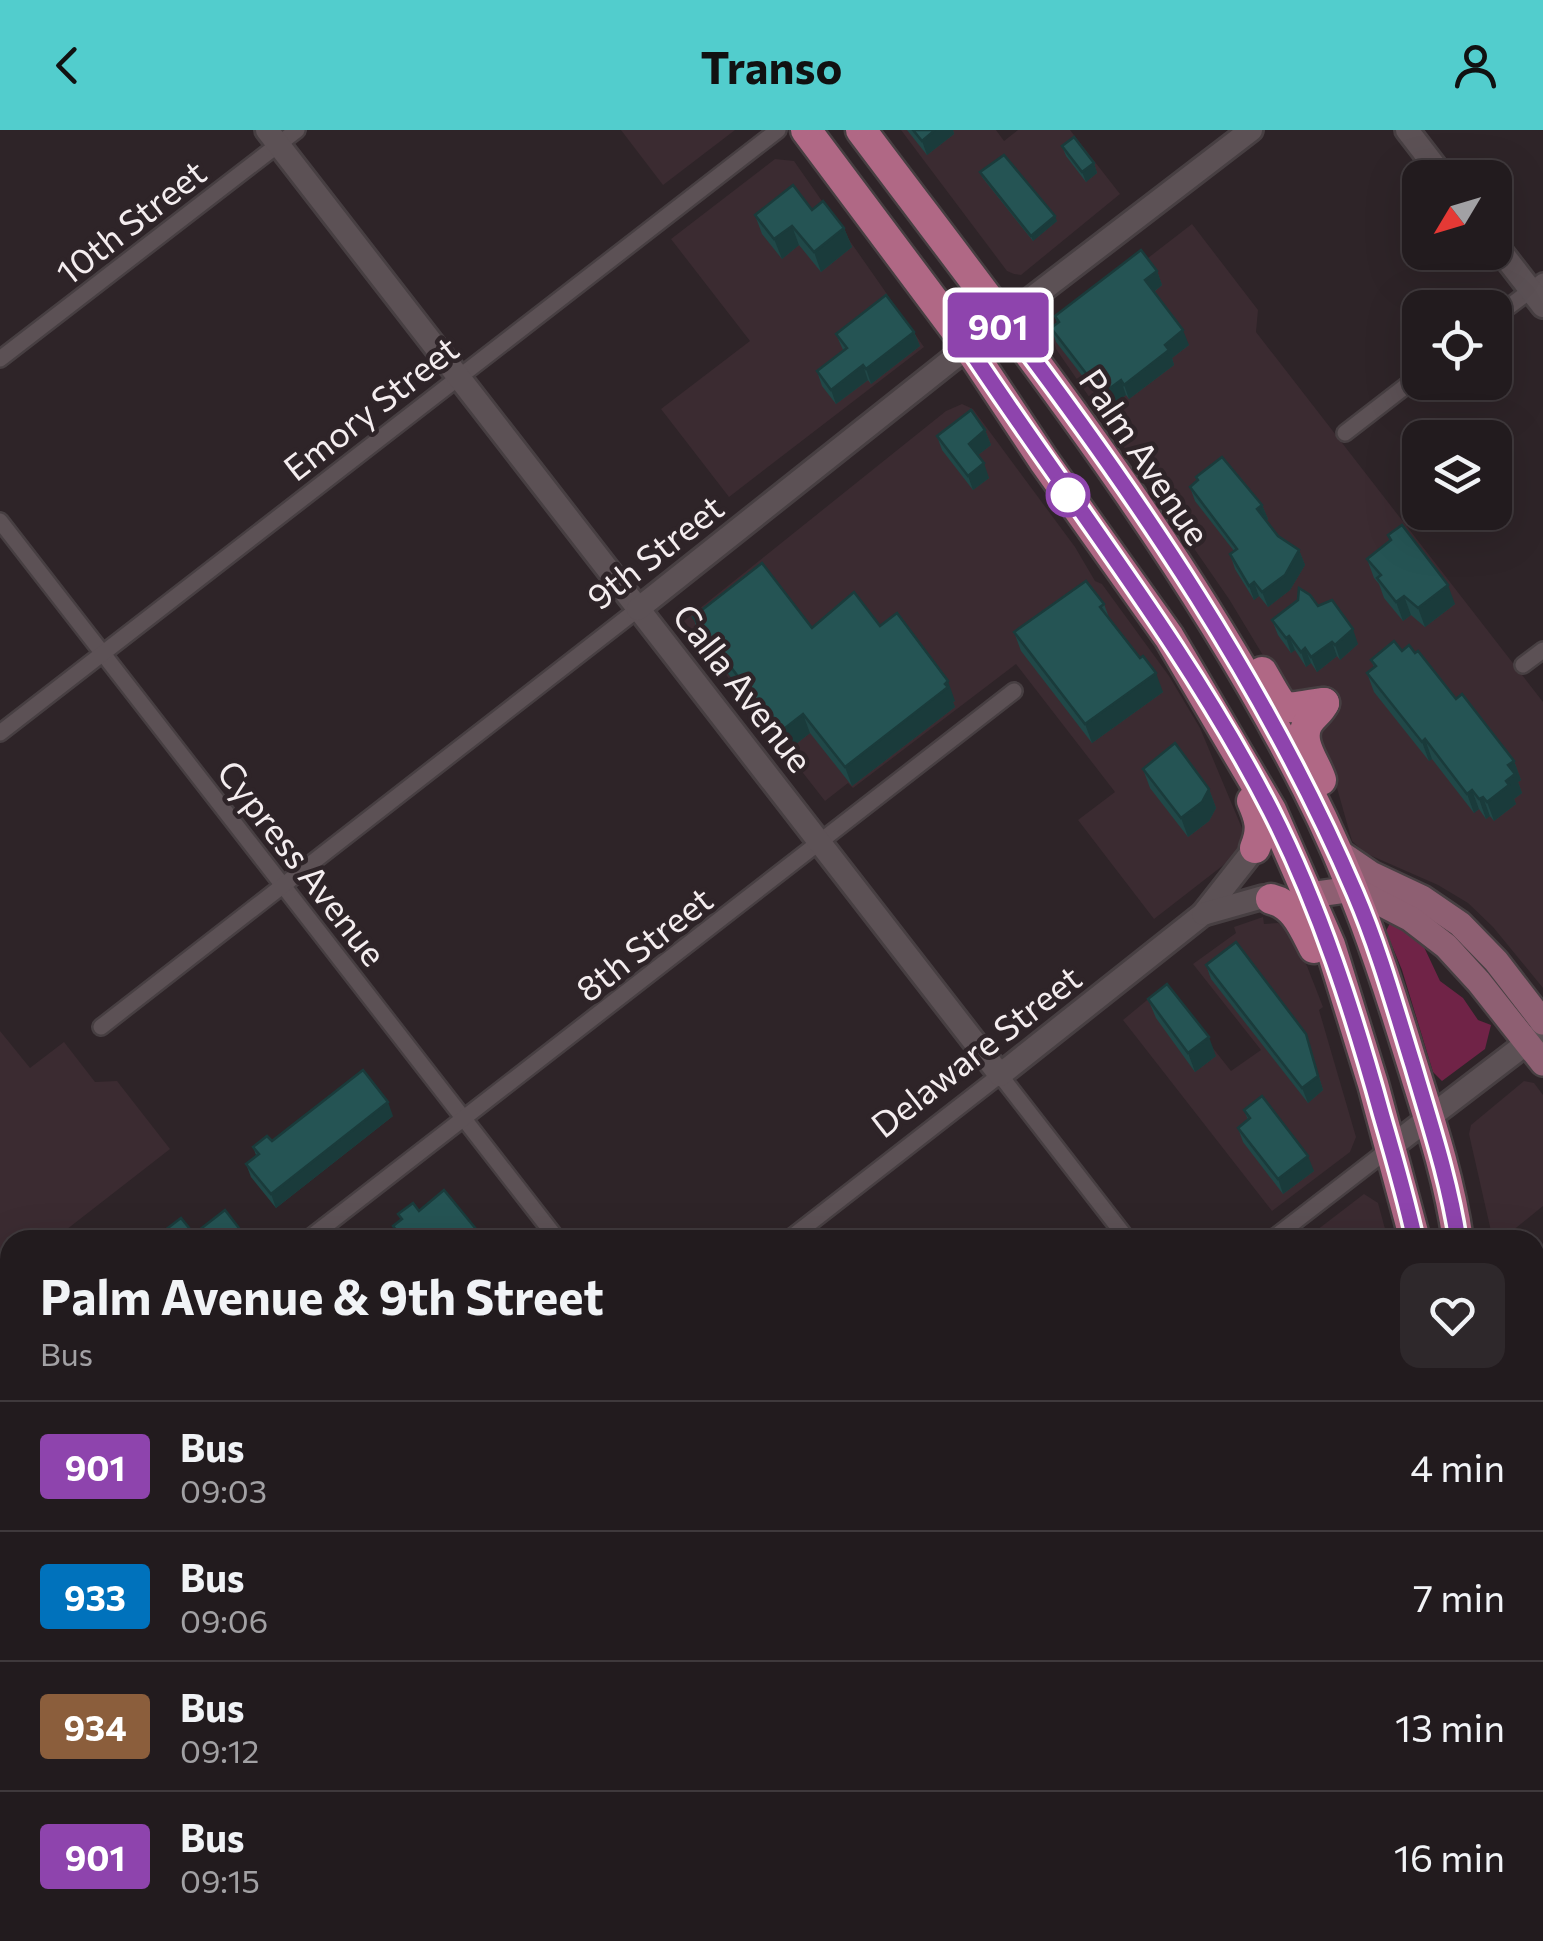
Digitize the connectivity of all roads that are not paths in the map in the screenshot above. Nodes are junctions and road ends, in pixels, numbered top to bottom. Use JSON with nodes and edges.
{"nodes":[{"id":1,"x":778,"y":130,"type":"edge"},
{"id":2,"x":806,"y":130,"type":"edge"},
{"id":3,"x":861,"y":130,"type":"edge"},
{"id":4,"x":1252,"y":130,"type":"edge"},
{"id":5,"x":1407,"y":130,"type":"edge"},
{"id":6,"x":281,"y":135,"type":"edge"},
{"id":7,"x":1430,"y":160,"type":"edge"},
{"id":8,"x":1512,"y":263,"type":"edge"},
{"id":9,"x":1539,"y":292,"type":"edge"},
{"id":10,"x":1512,"y":308,"type":"edge"},
{"id":11,"x":1004,"y":320,"type":"junction"},
{"id":12,"x":969,"y":348,"type":"junction"},
{"id":13,"x":0,"y":359,"type":"edge"},
{"id":14,"x":458,"y":376,"type":"junction"},
{"id":15,"x":1402,"y":389,"type":"edge"},
{"id":16,"x":1345,"y":433,"type":"dead end"},
{"id":17,"x":1142,"y":510,"type":"junction"},
{"id":18,"x":0,"y":521,"type":"edge"},
{"id":19,"x":638,"y":608,"type":"junction"},
{"id":20,"x":1543,"y":650,"type":"edge"},
{"id":21,"x":102,"y":652,"type":"junction"},
{"id":22,"x":1524,"y":666,"type":"dead end"},
{"id":23,"x":1014,"y":691,"type":"dead end"},
{"id":24,"x":0,"y":733,"type":"edge"},
{"id":25,"x":1235,"y":746,"type":"junction"},
{"id":26,"x":1328,"y":835,"type":"junction"},
{"id":27,"x":820,"y":844,"type":"junction"},
{"id":28,"x":1255,"y":848,"type":"joint"},
{"id":29,"x":283,"y":885,"type":"junction"},
{"id":30,"x":1353,"y":888,"type":"junction"},
{"id":31,"x":1310,"y":894,"type":"junction"},
{"id":32,"x":1271,"y":899,"type":"joint"},
{"id":33,"x":1204,"y":914,"type":"junction"},
{"id":34,"x":1344,"y":991,"type":"junction"},
{"id":35,"x":1543,"y":1022,"type":"edge"},
{"id":36,"x":101,"y":1027,"type":"dead end"},
{"id":37,"x":1538,"y":1046,"type":"edge"},
{"id":38,"x":1000,"y":1075,"type":"junction"},
{"id":39,"x":464,"y":1119,"type":"junction"},
{"id":40,"x":1430,"y":1120,"type":"junction"},
{"id":41,"x":1391,"y":1147,"type":"junction"},
{"id":42,"x":321,"y":1230,"type":"edge"},
{"id":43,"x":550,"y":1230,"type":"edge"},
{"id":44,"x":801,"y":1230,"type":"edge"},
{"id":45,"x":1120,"y":1230,"type":"edge"},
{"id":46,"x":1284,"y":1230,"type":"edge"},
{"id":47,"x":1413,"y":1230,"type":"edge"},
{"id":48,"x":1456,"y":1230,"type":"edge"}],
"edges":[{"from":1,"to":14,"type":"street","name":"Emory Street"},
{"from":2,"to":12,"type":"highway"},
{"from":3,"to":11,"type":"highway","name":"Palm Avenue"},
{"from":4,"to":11,"type":"street","name":"9th Street"},
{"from":5,"to":7,"type":"street"},
{"from":6,"to":13,"type":"street","name":"10th Street"},
{"from":6,"to":14,"type":"street","name":"Calla Avenue"},
{"from":8,"to":9,"type":"street"},
{"from":9,"to":10,"type":"street"},
{"from":11,"to":12,"type":"street","name":"9th Street"},
{"from":11,"to":17,"type":"highway","name":"Palm Avenue"},
{"from":12,"to":19,"type":"street","name":"9th Street"},
{"from":12,"to":25,"type":"highway"},
{"from":14,"to":19,"type":"street","name":"Calla Avenue"},
{"from":14,"to":21,"type":"street","name":"Emory Street"},
{"from":15,"to":16,"type":"street"},
{"from":17,"to":26,"type":"highway","name":"Palm Avenue"},
{"from":17,"to":26,"type":"highway"},
{"from":18,"to":21,"type":"street","name":"Cypress Avenue"},
{"from":19,"to":27,"type":"street","name":"Calla Avenue"},
{"from":19,"to":29,"type":"street","name":"9th Street"},
{"from":20,"to":22,"type":"street"},
{"from":21,"to":24,"type":"street","name":"Emory Street"},
{"from":21,"to":29,"type":"street","name":"Cypress Avenue"},
{"from":23,"to":27,"type":"street","name":"8th Street"},
{"from":25,"to":28,"type":"highway"},
{"from":25,"to":31,"type":"highway"},
{"from":26,"to":30,"type":"highway","name":"Palm Avenue"},
{"from":26,"to":35,"type":"main road","name":"Palm Avenue"},
{"from":27,"to":38,"type":"street","name":"Calla Avenue"},
{"from":27,"to":39,"type":"street","name":"8th Street"},
{"from":28,"to":33,"type":"street","name":"Delaware Street"},
{"from":29,"to":36,"type":"street","name":"9th Street"},
{"from":29,"to":39,"type":"street","name":"Cypress Avenue"},
{"from":30,"to":31,"type":"main road"},
{"from":30,"to":37,"type":"main road"},
{"from":30,"to":40,"type":"highway","name":"Palm Avenue"},
{"from":31,"to":34,"type":"highway"},
{"from":32,"to":33,"type":"street","name":"Delaware Street"},
{"from":32,"to":34,"type":"highway"},
{"from":33,"to":38,"type":"street","name":"Delaware Street"},
{"from":34,"to":41,"type":"highway"},
{"from":37,"to":40,"type":"street"},
{"from":38,"to":44,"type":"street","name":"Delaware Street"},
{"from":38,"to":45,"type":"street","name":"Calla Avenue"},
{"from":39,"to":42,"type":"street","name":"8th Street"},
{"from":39,"to":43,"type":"street","name":"Cypress Avenue"},
{"from":40,"to":41,"type":"street"},
{"from":40,"to":48,"type":"highway","name":"Palm Avenue"},
{"from":41,"to":46,"type":"street"},
{"from":41,"to":47,"type":"highway"}]}
